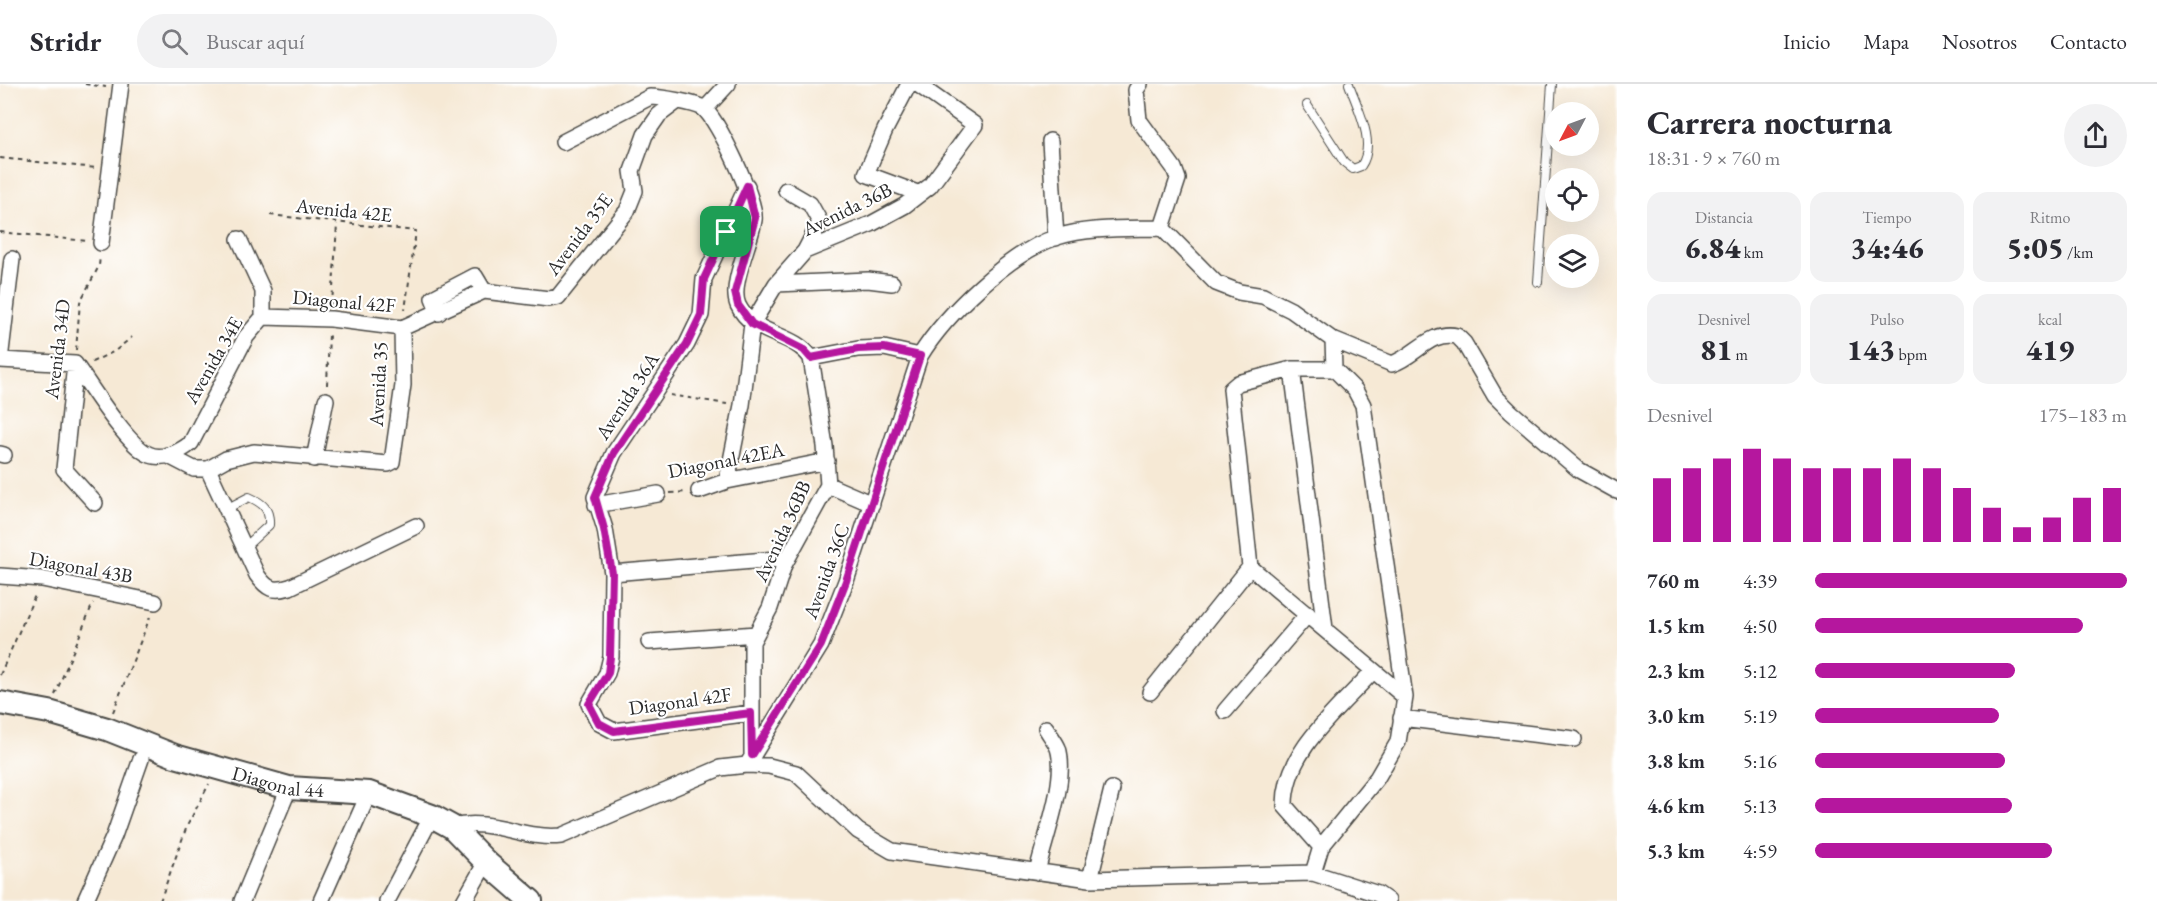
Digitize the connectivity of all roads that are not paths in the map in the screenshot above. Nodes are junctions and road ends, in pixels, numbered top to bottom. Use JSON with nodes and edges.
{"nodes":[{"id":1,"x":729,"y":84,"type":"edge"},
{"id":2,"x":909,"y":84,"type":"edge"},
{"id":3,"x":917,"y":84,"type":"edge"},
{"id":4,"x":1140,"y":84,"type":"edge"},
{"id":5,"x":1349,"y":84,"type":"edge"},
{"id":6,"x":1552,"y":84,"type":"edge"},
{"id":7,"x":121,"y":86,"type":"edge"},
{"id":8,"x":675,"y":103,"type":"junction"},
{"id":9,"x":1307,"y":105,"type":"dead end"},
{"id":10,"x":705,"y":109,"type":"junction"},
{"id":11,"x":1050,"y":141,"type":"dead end"},
{"id":12,"x":563,"y":142,"type":"dead end"},
{"id":13,"x":747,"y":186,"type":"junction"},
{"id":14,"x":786,"y":190,"type":"dead end"},
{"id":15,"x":920,"y":194,"type":"junction"},
{"id":16,"x":1162,"y":228,"type":"junction"},
{"id":17,"x":1056,"y":238,"type":"junction"},
{"id":18,"x":239,"y":239,"type":"dead end"},
{"id":19,"x":100,"y":243,"type":"road end"},
{"id":20,"x":805,"y":251,"type":"junction"},
{"id":21,"x":12,"y":259,"type":"dead end"},
{"id":22,"x":1538,"y":282,"type":"dead end"},
{"id":23,"x":892,"y":283,"type":"dead end"},
{"id":24,"x":776,"y":284,"type":"junction"},
{"id":25,"x":558,"y":297,"type":"joint"},
{"id":26,"x":263,"y":318,"type":"junction"},
{"id":27,"x":752,"y":324,"type":"junction"},
{"id":28,"x":402,"y":328,"type":"junction"},
{"id":29,"x":1333,"y":340,"type":"junction"},
{"id":30,"x":920,"y":356,"type":"junction"},
{"id":31,"x":811,"y":358,"type":"junction"},
{"id":32,"x":0,"y":360,"type":"edge"},
{"id":33,"x":77,"y":367,"type":"junction"},
{"id":34,"x":1292,"y":369,"type":"junction"},
{"id":35,"x":1334,"y":369,"type":"junction"},
{"id":36,"x":326,"y":400,"type":"dead end"},
{"id":37,"x":167,"y":455,"type":"junction"},
{"id":38,"x":314,"y":459,"type":"junction"},
{"id":39,"x":827,"y":461,"type":"junction"},
{"id":40,"x":208,"y":469,"type":"junction"},
{"id":41,"x":727,"y":481,"type":"junction"},
{"id":42,"x":828,"y":485,"type":"junction"},
{"id":43,"x":699,"y":491,"type":"road end"},
{"id":44,"x":1617,"y":491,"type":"edge"},
{"id":45,"x":658,"y":494,"type":"road end"},
{"id":46,"x":95,"y":503,"type":"dead end"},
{"id":47,"x":872,"y":504,"type":"junction"},
{"id":48,"x":596,"y":505,"type":"junction"},
{"id":49,"x":226,"y":509,"type":"junction"},
{"id":50,"x":416,"y":526,"type":"dead end"},
{"id":51,"x":244,"y":548,"type":"junction"},
{"id":52,"x":788,"y":558,"type":"junction"},
{"id":53,"x":1250,"y":567,"type":"junction"},
{"id":54,"x":612,"y":573,"type":"junction"},
{"id":55,"x":0,"y":576,"type":"edge"},
{"id":56,"x":155,"y":602,"type":"road end"},
{"id":57,"x":1308,"y":614,"type":"junction"},
{"id":58,"x":1325,"y":629,"type":"junction"},
{"id":59,"x":756,"y":634,"type":"junction"},
{"id":60,"x":649,"y":642,"type":"dead end"},
{"id":61,"x":1373,"y":671,"type":"junction"},
{"id":62,"x":1150,"y":692,"type":"dead end"},
{"id":63,"x":1405,"y":697,"type":"junction"},
{"id":64,"x":0,"y":703,"type":"edge"},
{"id":65,"x":1225,"y":711,"type":"dead end"},
{"id":66,"x":751,"y":713,"type":"junction"},
{"id":67,"x":1401,"y":718,"type":"junction"},
{"id":68,"x":1046,"y":728,"type":"dead end"},
{"id":69,"x":1574,"y":739,"type":"dead end"},
{"id":70,"x":141,"y":759,"type":"dead end"},
{"id":71,"x":750,"y":760,"type":"junction"},
{"id":72,"x":289,"y":788,"type":"junction"},
{"id":73,"x":1112,"y":789,"type":"dead end"},
{"id":74,"x":369,"y":792,"type":"junction"},
{"id":75,"x":432,"y":816,"type":"junction"},
{"id":76,"x":452,"y":827,"type":"junction"},
{"id":77,"x":1321,"y":847,"type":"junction"},
{"id":78,"x":486,"y":862,"type":"junction"},
{"id":79,"x":1037,"y":872,"type":"junction"},
{"id":80,"x":1313,"y":873,"type":"junction"},
{"id":81,"x":1090,"y":879,"type":"junction"},
{"id":82,"x":85,"y":901,"type":"edge"},
{"id":83,"x":242,"y":901,"type":"edge"},
{"id":84,"x":321,"y":901,"type":"edge"},
{"id":85,"x":387,"y":901,"type":"edge"},
{"id":86,"x":464,"y":901,"type":"edge"},
{"id":87,"x":531,"y":901,"type":"edge"},
{"id":88,"x":1388,"y":901,"type":"edge"}],
"edges":[{"from":1,"to":10,"type":"street"},
{"from":2,"to":15,"type":"street"},
{"from":3,"to":15,"type":"street","name":"Avenida 36B"},
{"from":4,"to":16,"type":"street"},
{"from":5,"to":9,"type":"lane"},
{"from":6,"to":22,"type":"lane"},
{"from":7,"to":19,"type":"street"},
{"from":8,"to":10,"type":"street"},
{"from":8,"to":12,"type":"street"},
{"from":8,"to":25,"type":"street","name":"Avenida 35E"},
{"from":10,"to":13,"type":"street"},
{"from":11,"to":17,"type":"street"},
{"from":13,"to":27,"type":"street"},
{"from":13,"to":48,"type":"street","name":"Avenida 36A"},
{"from":14,"to":20,"type":"street"},
{"from":15,"to":20,"type":"street","name":"Avenida 36B"},
{"from":16,"to":17,"type":"street","name":"Avenida 36C"},
{"from":16,"to":29,"type":"street"},
{"from":17,"to":30,"type":"street","name":"Avenida 36C"},
{"from":18,"to":26,"type":"street","name":"Avenida 34E"},
{"from":20,"to":24,"type":"street","name":"Avenida 36B"},
{"from":21,"to":32,"type":"street"},
{"from":23,"to":24,"type":"street"},
{"from":24,"to":27,"type":"street","name":"Avenida 36B"},
{"from":25,"to":28,"type":"street","name":"Diagonal 42F"},
{"from":26,"to":28,"type":"street","name":"Diagonal 42F"},
{"from":26,"to":37,"type":"street","name":"Avenida 34E"},
{"from":27,"to":31,"type":"street"},
{"from":27,"to":41,"type":"street","name":"Avenida 36B"},
{"from":28,"to":38,"type":"street","name":"Avenida 35"},
{"from":29,"to":35,"type":"street"},
{"from":29,"to":44,"type":"street"},
{"from":30,"to":31,"type":"street"},
{"from":30,"to":47,"type":"street","name":"Avenida 36C"},
{"from":31,"to":39,"type":"street","name":"Avenida 36BB"},
{"from":32,"to":33,"type":"street"},
{"from":33,"to":37,"type":"street"},
{"from":33,"to":46,"type":"street","name":"Avenida 34D"},
{"from":34,"to":35,"type":"street"},
{"from":34,"to":53,"type":"street"},
{"from":34,"to":58,"type":"street"},
{"from":35,"to":63,"type":"street"},
{"from":36,"to":38,"type":"street"},
{"from":37,"to":40,"type":"street"},
{"from":38,"to":40,"type":"street"},
{"from":39,"to":41,"type":"street","name":"Diagonal 42EA"},
{"from":39,"to":42,"type":"street","name":"Avenida 36BB"},
{"from":40,"to":49,"type":"street"},
{"from":41,"to":43,"type":"street","name":"Diagonal 42EA"},
{"from":42,"to":47,"type":"street"},
{"from":42,"to":52,"type":"street","name":"Avenida 36BB"},
{"from":45,"to":48,"type":"street","name":"Diagonal 42EA"},
{"from":47,"to":71,"type":"street","name":"Avenida 36C"},
{"from":48,"to":54,"type":"street"},
{"from":49,"to":51,"type":"street"},
{"from":49,"to":51,"type":"lane"},
{"from":50,"to":51,"type":"street"},
{"from":52,"to":54,"type":"street"},
{"from":52,"to":59,"type":"street","name":"Avenida 36BB"},
{"from":53,"to":57,"type":"street"},
{"from":53,"to":62,"type":"street"},
{"from":54,"to":66,"type":"street","name":"Diagonal 42F"},
{"from":55,"to":56,"type":"street","name":"Diagonal 43B"},
{"from":57,"to":58,"type":"street"},
{"from":57,"to":65,"type":"street"},
{"from":58,"to":61,"type":"street"},
{"from":59,"to":60,"type":"street"},
{"from":59,"to":66,"type":"street","name":"Avenida 36BB"},
{"from":61,"to":63,"type":"street"},
{"from":61,"to":77,"type":"street"},
{"from":63,"to":67,"type":"street"},
{"from":64,"to":72,"type":"main road","name":"Diagonal 44"},
{"from":66,"to":71,"type":"street","name":"Avenida 36BB"},
{"from":67,"to":69,"type":"street"},
{"from":67,"to":77,"type":"street"},
{"from":68,"to":79,"type":"street"},
{"from":70,"to":82,"type":"street"},
{"from":71,"to":76,"type":"street"},
{"from":71,"to":79,"type":"street"},
{"from":72,"to":74,"type":"main road","name":"Diagonal 44"},
{"from":72,"to":83,"type":"street"},
{"from":73,"to":81,"type":"street"},
{"from":74,"to":75,"type":"main road","name":"Diagonal 44"},
{"from":74,"to":84,"type":"street"},
{"from":75,"to":76,"type":"main road","name":"Diagonal 44"},
{"from":75,"to":85,"type":"street"},
{"from":76,"to":78,"type":"main road","name":"Diagonal 44"},
{"from":77,"to":80,"type":"street"},
{"from":78,"to":86,"type":"street"},
{"from":78,"to":87,"type":"main road","name":"Diagonal 44"},
{"from":79,"to":81,"type":"street"},
{"from":80,"to":81,"type":"street"},
{"from":80,"to":88,"type":"street"}]}
